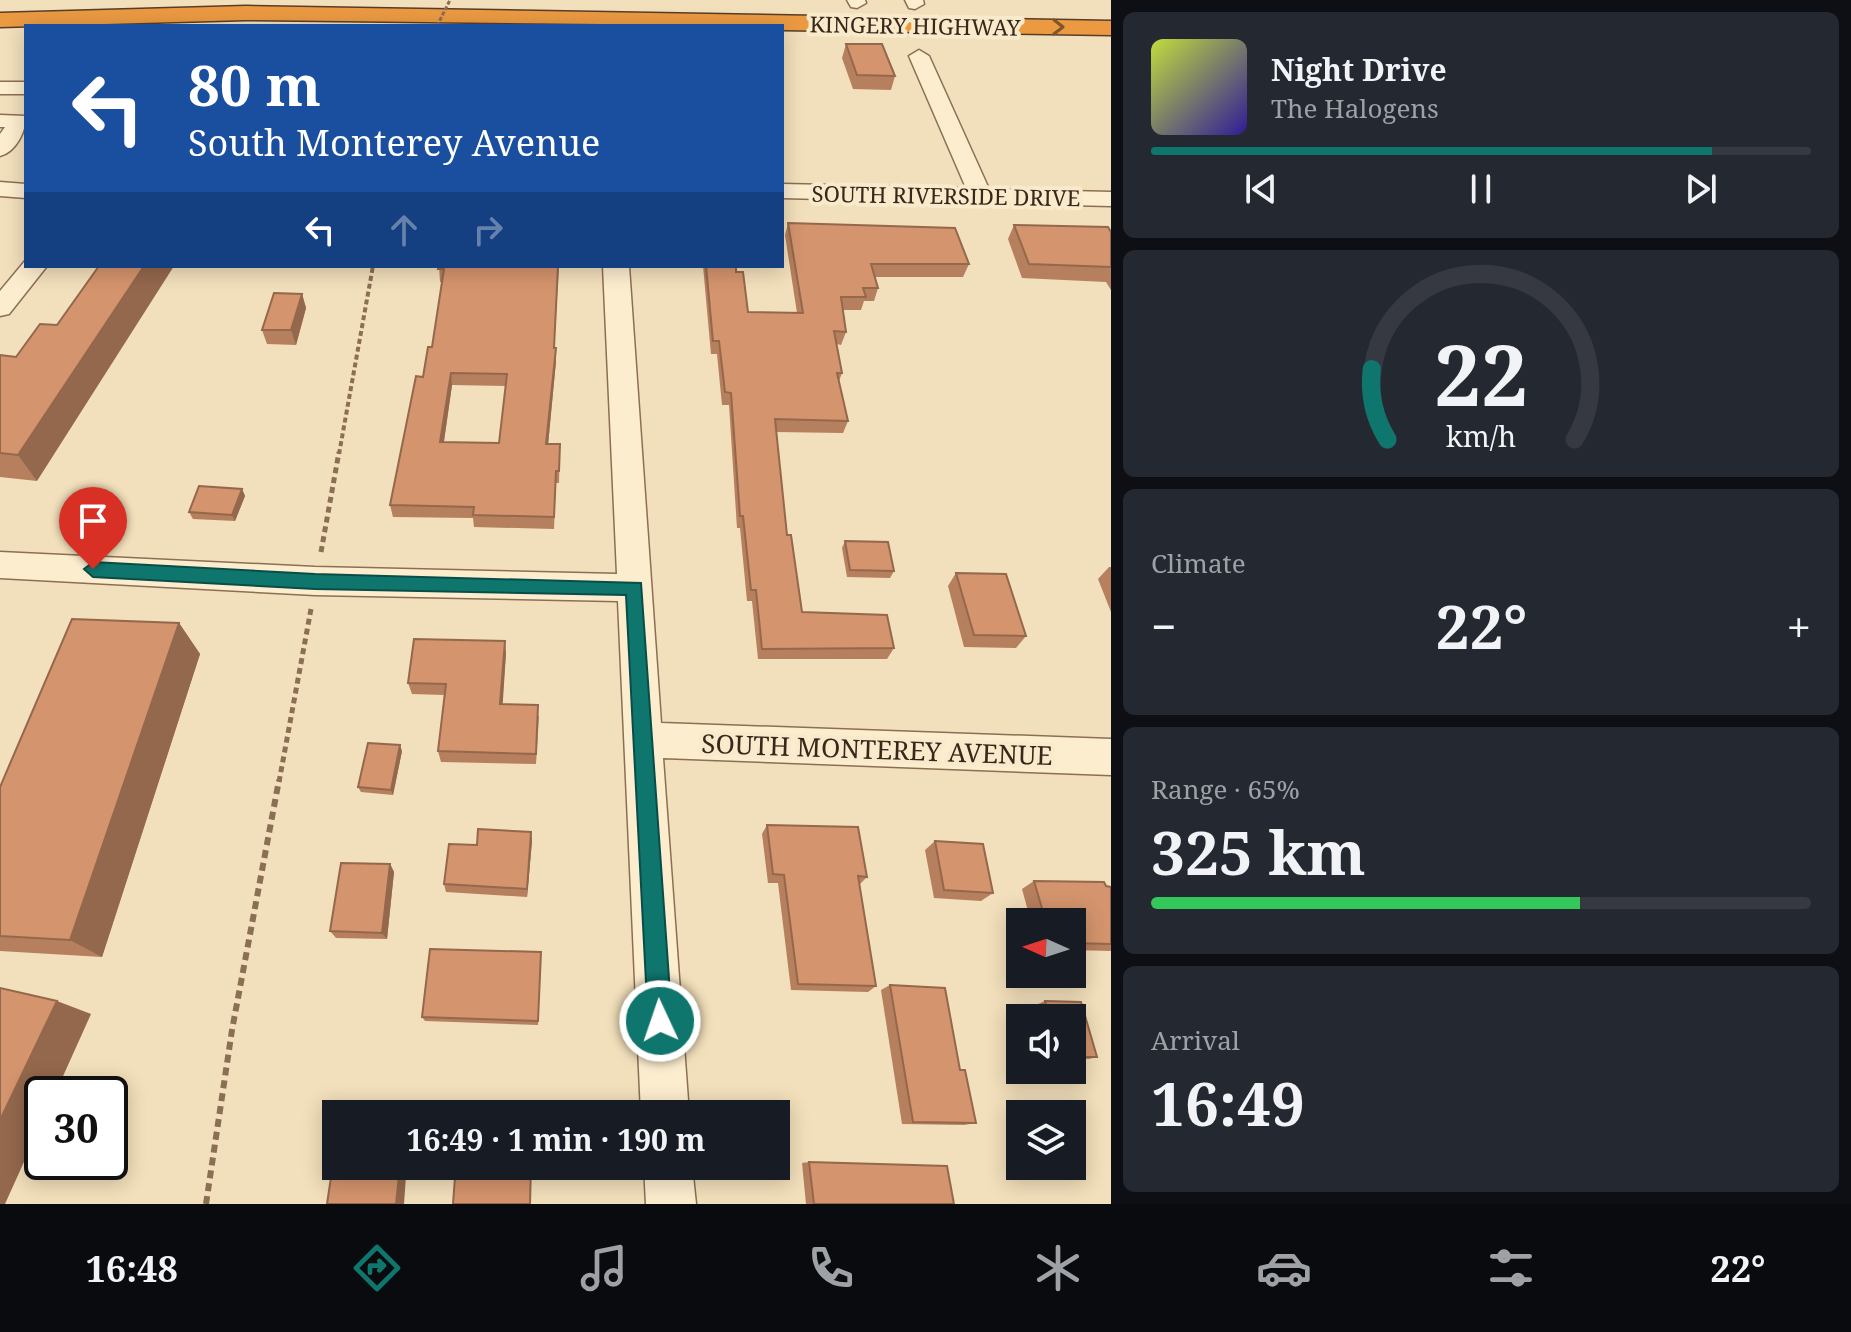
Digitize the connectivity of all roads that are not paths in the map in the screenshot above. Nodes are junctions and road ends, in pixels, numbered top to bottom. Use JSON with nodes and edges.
{"nodes":[{"id":1,"x":699,"y":0,"type":"edge"},
{"id":2,"x":856,"y":1,"type":"edge"},
{"id":3,"x":914,"y":2,"type":"edge"},
{"id":4,"x":1111,"y":7,"type":"edge"},
{"id":5,"x":0,"y":20,"type":"edge"},
{"id":6,"x":1111,"y":28,"type":"edge"},
{"id":7,"x":919,"y":56,"type":"dead end"},
{"id":8,"x":0,"y":88,"type":"edge"},
{"id":9,"x":24,"y":88,"type":"edge"},
{"id":10,"x":0,"y":121,"type":"edge"},
{"id":11,"x":0,"y":149,"type":"edge"},
{"id":12,"x":0,"y":189,"type":"edge"},
{"id":13,"x":24,"y":191,"type":"edge"},
{"id":14,"x":784,"y":191,"type":"edge"},
{"id":15,"x":981,"y":196,"type":"junction"},
{"id":16,"x":1111,"y":199,"type":"edge"},
{"id":17,"x":32,"y":268,"type":"edge"},
{"id":18,"x":616,"y":268,"type":"edge"},
{"id":19,"x":0,"y":308,"type":"edge"},
{"id":20,"x":0,"y":565,"type":"edge"},
{"id":21,"x":635,"y":588,"type":"junction"},
{"id":22,"x":643,"y":740,"type":"junction"},
{"id":23,"x":1111,"y":757,"type":"edge"},
{"id":24,"x":664,"y":1100,"type":"edge"},
{"id":25,"x":669,"y":1180,"type":"edge"},
{"id":26,"x":671,"y":1204,"type":"edge"}],
"edges":[{"from":1,"to":2,"type":"highway","name":"KINGERY HIGHWAY"},
{"from":2,"to":3,"type":"highway","name":"KINGERY HIGHWAY"},
{"from":3,"to":4,"type":"highway","name":"KINGERY HIGHWAY"},
{"from":5,"to":6,"type":"highway","name":"KINGERY HIGHWAY","one_way":true},
{"from":7,"to":15,"type":"street"},
{"from":8,"to":9,"type":"street"},
{"from":10,"to":11,"type":"street"},
{"from":12,"to":13,"type":"street"},
{"from":14,"to":15,"type":"street","name":"SOUTH RIVERSIDE DRIVE"},
{"from":15,"to":16,"type":"street","name":"SOUTH RIVERSIDE DRIVE"},
{"from":17,"to":19,"type":"street"},
{"from":18,"to":21,"type":"street"},
{"from":20,"to":21,"type":"street"},
{"from":21,"to":22,"type":"street"},
{"from":22,"to":23,"type":"street","name":"SOUTH MONTEREY AVENUE"},
{"from":22,"to":24,"type":"street"},
{"from":25,"to":26,"type":"street"}]}
